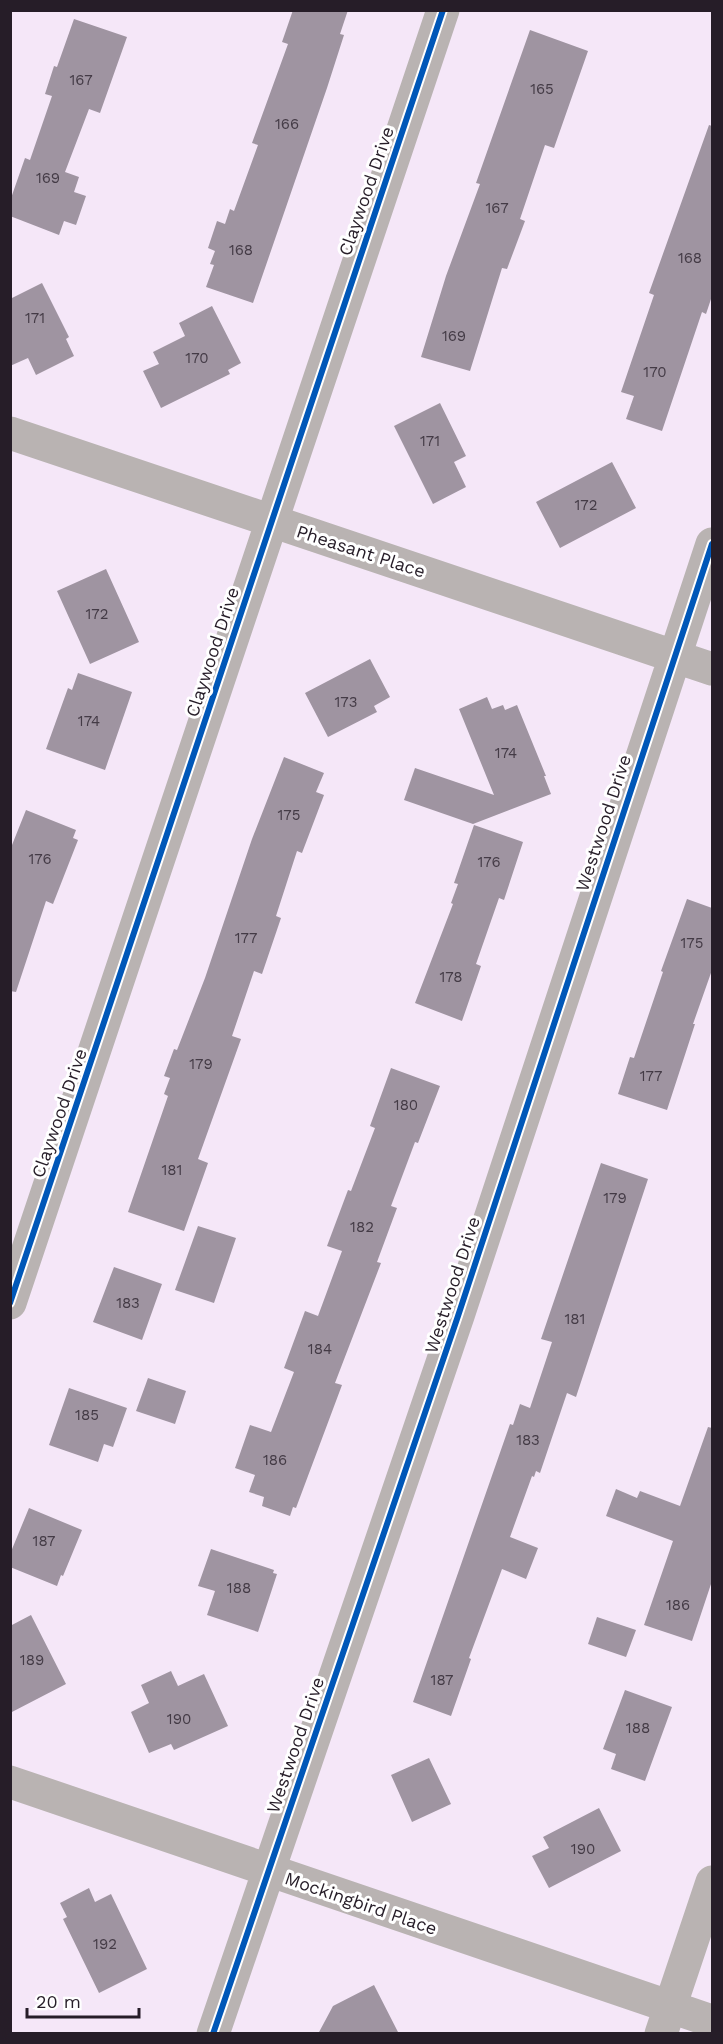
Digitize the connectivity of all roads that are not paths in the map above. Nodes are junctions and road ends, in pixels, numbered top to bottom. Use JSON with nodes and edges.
{"nodes":[{"id":1,"x":443,"y":10,"type":"edge"},
{"id":2,"x":10,"y":433,"type":"edge"},
{"id":3,"x":272,"y":521,"type":"junction"},
{"id":4,"x":712,"y":544,"type":"edge"},
{"id":5,"x":674,"y":655,"type":"junction"},
{"id":6,"x":712,"y":669,"type":"edge"},
{"id":7,"x":10,"y":1303,"type":"edge"},
{"id":8,"x":10,"y":1782,"type":"edge"},
{"id":9,"x":267,"y":1871,"type":"junction"},
{"id":10,"x":712,"y":1882,"type":"edge"},
{"id":11,"x":666,"y":2020,"type":"edge"},
{"id":12,"x":712,"y":2021,"type":"edge"},
{"id":13,"x":213,"y":2034,"type":"edge"}],
"edges":[{"from":1,"to":3,"type":"street","name":"Claywood Drive"},
{"from":2,"to":3,"type":"street","name":"Pheasant Place"},
{"from":3,"to":5,"type":"street","name":"Pheasant Place"},
{"from":3,"to":7,"type":"street","name":"Claywood Drive"},
{"from":4,"to":5,"type":"street","name":"Westwood Drive"},
{"from":5,"to":6,"type":"street","name":"Pheasant Place"},
{"from":5,"to":9,"type":"street","name":"Westwood Drive"},
{"from":8,"to":9,"type":"street","name":"Mockingbird Place"},
{"from":9,"to":11,"type":"street","name":"Mockingbird Place"},
{"from":9,"to":13,"type":"street","name":"Westwood Drive"},
{"from":10,"to":11,"type":"street"},
{"from":11,"to":12,"type":"street","name":"Mockingbird Place"}]}
